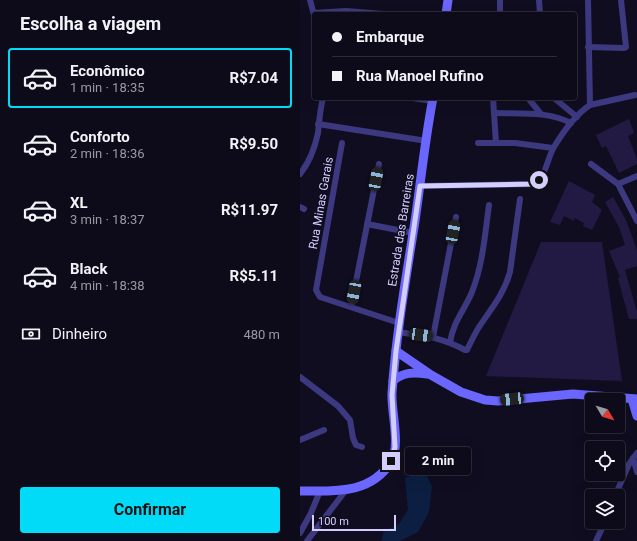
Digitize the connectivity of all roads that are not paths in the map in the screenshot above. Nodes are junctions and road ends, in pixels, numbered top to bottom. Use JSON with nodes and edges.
{"nodes":[{"id":1,"x":310,"y":0,"type":"edge"},
{"id":2,"x":448,"y":0,"type":"edge"},
{"id":3,"x":500,"y":0,"type":"edge"},
{"id":4,"x":539,"y":0,"type":"edge"},
{"id":5,"x":588,"y":0,"type":"edge"},
{"id":6,"x":621,"y":0,"type":"edge"},
{"id":7,"x":313,"y":12,"type":"edge"},
{"id":8,"x":335,"y":12,"type":"edge"},
{"id":9,"x":358,"y":12,"type":"edge"},
{"id":10,"x":446,"y":12,"type":"edge"},
{"id":11,"x":500,"y":12,"type":"edge"},
{"id":12,"x":540,"y":12,"type":"edge"},
{"id":13,"x":588,"y":47,"type":"junction"},
{"id":14,"x":635,"y":94,"type":"dead end"},
{"id":15,"x":322,"y":100,"type":"edge"},
{"id":16,"x":433,"y":100,"type":"edge"},
{"id":17,"x":493,"y":100,"type":"edge"},
{"id":18,"x":530,"y":100,"type":"edge"},
{"id":19,"x":556,"y":100,"type":"edge"},
{"id":20,"x":590,"y":105,"type":"junction"},
{"id":21,"x":495,"y":113,"type":"junction"},
{"id":22,"x":541,"y":114,"type":"junction"},
{"id":23,"x":577,"y":117,"type":"junction"},
{"id":24,"x":571,"y":123,"type":"junction"},
{"id":25,"x":318,"y":124,"type":"junction"},
{"id":26,"x":426,"y":141,"type":"junction"},
{"id":27,"x":342,"y":143,"type":"dead end"},
{"id":28,"x":496,"y":143,"type":"junction"},
{"id":29,"x":478,"y":144,"type":"dead end"},
{"id":30,"x":553,"y":148,"type":"junction"},
{"id":31,"x":379,"y":164,"type":"dead end"},
{"id":32,"x":591,"y":164,"type":"dead end"},
{"id":33,"x":300,"y":174,"type":"edge"},
{"id":34,"x":637,"y":176,"type":"edge"},
{"id":35,"x":618,"y":184,"type":"junction"},
{"id":36,"x":420,"y":186,"type":"junction"},
{"id":37,"x":520,"y":199,"type":"dead end"},
{"id":38,"x":489,"y":205,"type":"dead end"},
{"id":39,"x":456,"y":217,"type":"dead end"},
{"id":40,"x":637,"y":221,"type":"edge"},
{"id":41,"x":367,"y":224,"type":"junction"},
{"id":42,"x":413,"y":233,"type":"junction"},
{"id":43,"x":351,"y":307,"type":"junction"},
{"id":44,"x":399,"y":327,"type":"junction"},
{"id":45,"x":433,"y":337,"type":"junction"},
{"id":46,"x":450,"y":342,"type":"junction"},
{"id":47,"x":396,"y":351,"type":"junction"},
{"id":48,"x":431,"y":375,"type":"junction"},
{"id":49,"x":300,"y":377,"type":"edge"},
{"id":50,"x":393,"y":381,"type":"junction"},
{"id":51,"x":635,"y":399,"type":"edge"},
{"id":52,"x":637,"y":416,"type":"edge"},
{"id":53,"x":324,"y":430,"type":"dead end"},
{"id":54,"x":300,"y":440,"type":"edge"},
{"id":55,"x":362,"y":447,"type":"dead end"},
{"id":56,"x":635,"y":455,"type":"edge"},
{"id":57,"x":637,"y":472,"type":"edge"},
{"id":58,"x":618,"y":489,"type":"edge"},
{"id":59,"x":300,"y":490,"type":"edge"},
{"id":60,"x":320,"y":490,"type":"junction"},
{"id":61,"x":346,"y":490,"type":"junction"},
{"id":62,"x":601,"y":529,"type":"edge"},
{"id":63,"x":300,"y":533,"type":"edge"},
{"id":64,"x":300,"y":537,"type":"edge"},
{"id":65,"x":306,"y":541,"type":"edge"},
{"id":66,"x":596,"y":541,"type":"edge"}],
"edges":[{"from":1,"to":7,"type":"street"},
{"from":2,"to":10,"type":"main road"},
{"from":3,"to":11,"type":"street"},
{"from":4,"to":12,"type":"street"},
{"from":5,"to":13,"type":"street"},
{"from":6,"to":13,"type":"street"},
{"from":8,"to":9,"type":"street"},
{"from":13,"to":20,"type":"street"},
{"from":14,"to":20,"type":"street"},
{"from":15,"to":25,"type":"street"},
{"from":16,"to":26,"type":"main road","name":"Estrada das Barreiras"},
{"from":17,"to":21,"type":"street"},
{"from":18,"to":22,"type":"street"},
{"from":19,"to":23,"type":"street"},
{"from":20,"to":23,"type":"street"},
{"from":21,"to":22,"type":"street"},
{"from":21,"to":28,"type":"street"},
{"from":22,"to":24,"type":"street"},
{"from":23,"to":24,"type":"street"},
{"from":24,"to":30,"type":"street"},
{"from":25,"to":26,"type":"street"},
{"from":25,"to":33,"type":"street"},
{"from":26,"to":36,"type":"main road","name":"Estrada das Barreiras"},
{"from":27,"to":43,"type":"street","name":"Rua Minas Garais"},
{"from":28,"to":29,"type":"street"},
{"from":28,"to":30,"type":"street"},
{"from":30,"to":36,"type":"street"},
{"from":31,"to":41,"type":"street"},
{"from":32,"to":35,"type":"street"},
{"from":34,"to":35,"type":"street"},
{"from":35,"to":40,"type":"street"},
{"from":36,"to":42,"type":"main road","name":"Estrada das Barreiras"},
{"from":37,"to":46,"type":"street"},
{"from":38,"to":46,"type":"street"},
{"from":39,"to":45,"type":"street"},
{"from":41,"to":42,"type":"street"},
{"from":41,"to":43,"type":"street"},
{"from":42,"to":44,"type":"main road","name":"Estrada das Barreiras"},
{"from":43,"to":44,"type":"street"},
{"from":44,"to":45,"type":"street"},
{"from":44,"to":47,"type":"main road","name":"Estrada das Barreiras"},
{"from":45,"to":46,"type":"street"},
{"from":47,"to":48,"type":"main road"},
{"from":47,"to":50,"type":"main road","name":"Estrada das Barreiras"},
{"from":48,"to":50,"type":"main road"},
{"from":48,"to":51,"type":"main road"},
{"from":49,"to":55,"type":"street"},
{"from":50,"to":61,"type":"main road","name":"Estrada das Barreiras"},
{"from":51,"to":52,"type":"main road"},
{"from":53,"to":54,"type":"street"},
{"from":56,"to":57,"type":"street"},
{"from":56,"to":58,"type":"street"},
{"from":59,"to":60,"type":"main road","name":"Estrada das Barreiras"},
{"from":60,"to":61,"type":"main road","name":"Estrada das Barreiras"},
{"from":60,"to":63,"type":"street"},
{"from":61,"to":65,"type":"street"},
{"from":62,"to":66,"type":"street"},
{"from":64,"to":65,"type":"street"}]}
